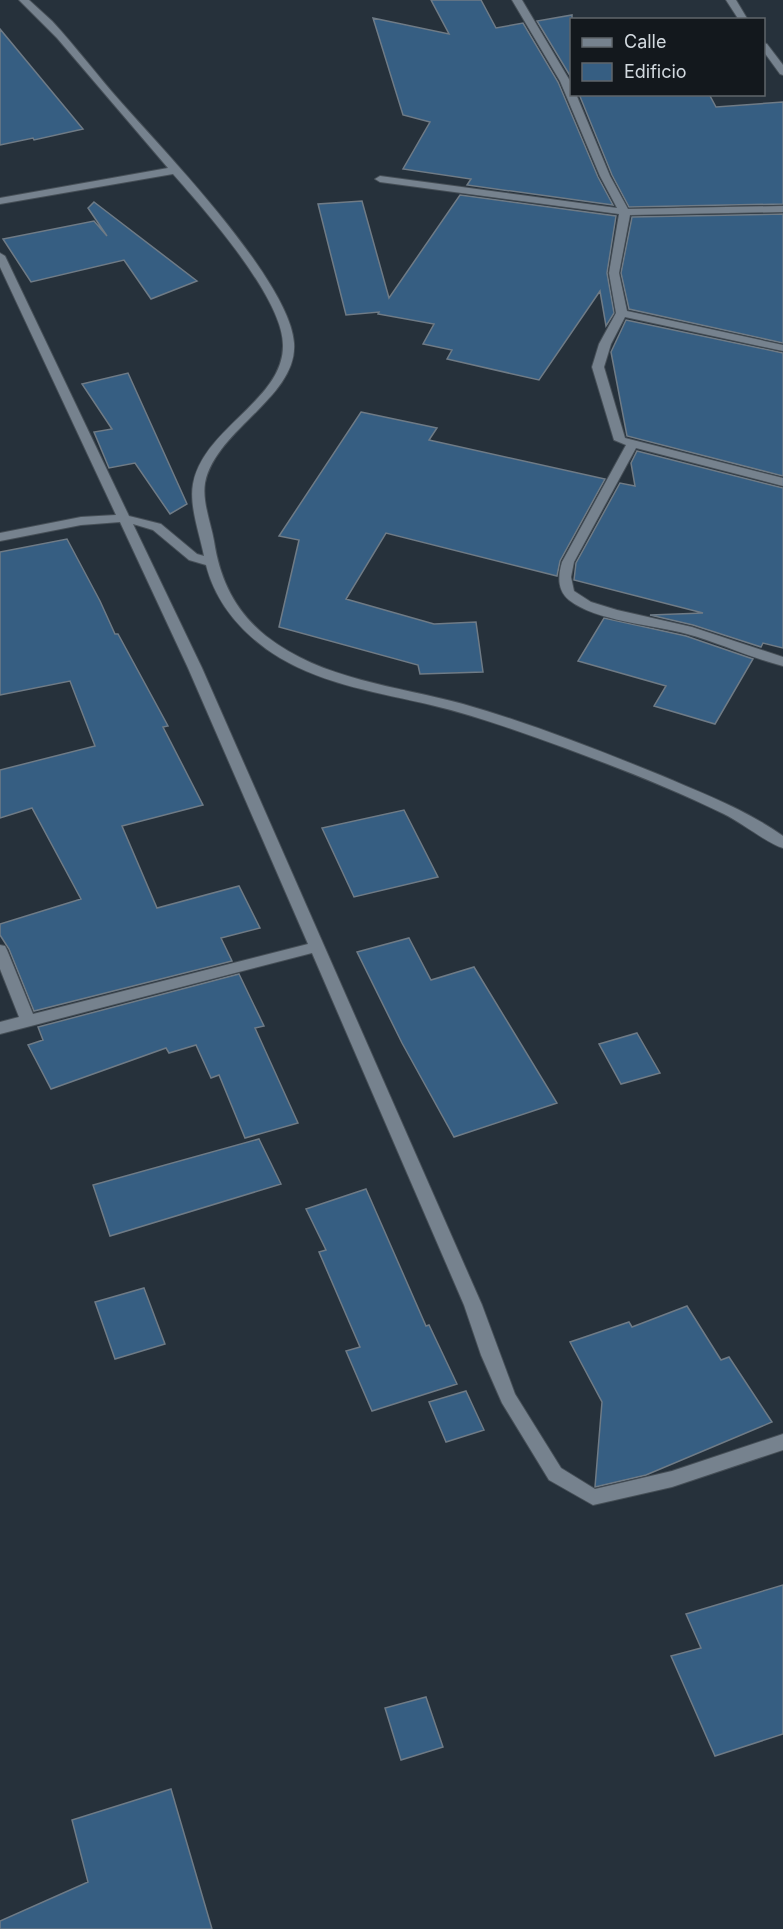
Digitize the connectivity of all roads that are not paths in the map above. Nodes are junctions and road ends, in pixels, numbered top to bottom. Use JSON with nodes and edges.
{"nodes":[{"id":1,"x":24,"y":0,"type":"edge"},
{"id":2,"x":517,"y":0,"type":"edge"},
{"id":3,"x":731,"y":0,"type":"edge"},
{"id":4,"x":743,"y":18,"type":"edge"},
{"id":5,"x":765,"y":47,"type":"edge"},
{"id":6,"x":783,"y":72,"type":"edge"},
{"id":7,"x":570,"y":93,"type":"edge"},
{"id":8,"x":571,"y":96,"type":"edge"},
{"id":9,"x":176,"y":170,"type":"junction"},
{"id":10,"x":380,"y":179,"type":"dead end"},
{"id":11,"x":0,"y":201,"type":"edge"},
{"id":12,"x":783,"y":209,"type":"edge"},
{"id":13,"x":625,"y":212,"type":"junction"},
{"id":14,"x":0,"y":256,"type":"edge"},
{"id":15,"x":622,"y":313,"type":"junction"},
{"id":16,"x":783,"y":348,"type":"edge"},
{"id":17,"x":633,"y":443,"type":"junction"},
{"id":18,"x":783,"y":483,"type":"edge"},
{"id":19,"x":124,"y":518,"type":"junction"},
{"id":20,"x":0,"y":537,"type":"edge"},
{"id":21,"x":210,"y":562,"type":"junction"},
{"id":22,"x":783,"y":662,"type":"edge"},
{"id":23,"x":783,"y":843,"type":"edge"},
{"id":24,"x":316,"y":947,"type":"junction"},
{"id":25,"x":0,"y":950,"type":"edge"},
{"id":26,"x":28,"y":1020,"type":"junction"},
{"id":27,"x":0,"y":1028,"type":"edge"},
{"id":28,"x":783,"y":1442,"type":"edge"}],
"edges":[{"from":1,"to":9,"type":"street"},
{"from":2,"to":7,"type":"street"},
{"from":3,"to":4,"type":"street"},
{"from":5,"to":6,"type":"street"},
{"from":8,"to":13,"type":"street"},
{"from":9,"to":11,"type":"street"},
{"from":9,"to":21,"type":"street"},
{"from":10,"to":13,"type":"street"},
{"from":12,"to":13,"type":"street"},
{"from":13,"to":15,"type":"street"},
{"from":14,"to":19,"type":"street"},
{"from":15,"to":16,"type":"street"},
{"from":15,"to":17,"type":"street"},
{"from":17,"to":18,"type":"street"},
{"from":17,"to":22,"type":"street"},
{"from":19,"to":20,"type":"street"},
{"from":19,"to":21,"type":"street"},
{"from":19,"to":24,"type":"street"},
{"from":21,"to":23,"type":"street"},
{"from":24,"to":26,"type":"street"},
{"from":24,"to":28,"type":"street"},
{"from":25,"to":26,"type":"street"},
{"from":26,"to":27,"type":"street"}]}
